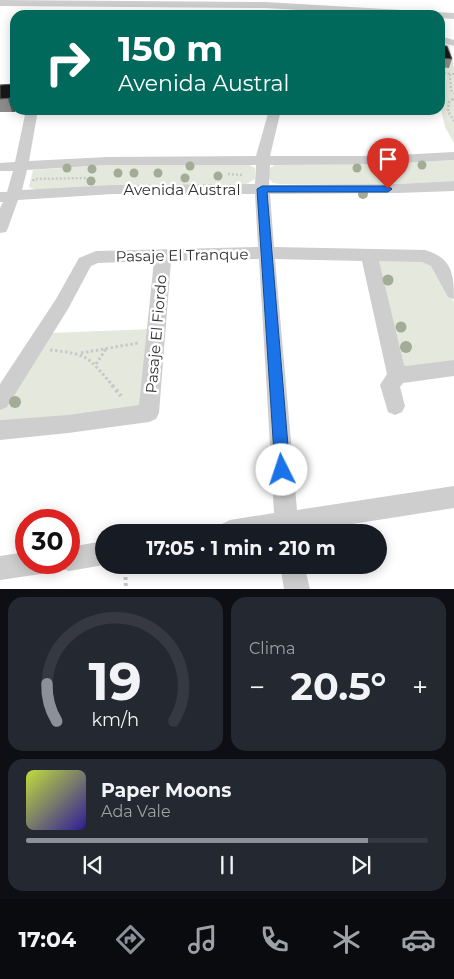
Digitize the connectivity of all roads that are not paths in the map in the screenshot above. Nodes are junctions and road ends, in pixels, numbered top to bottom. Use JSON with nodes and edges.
{"nodes":[{"id":1,"x":44,"y":1,"type":"edge"},
{"id":2,"x":0,"y":3,"type":"edge"},
{"id":3,"x":112,"y":3,"type":"junction"},
{"id":4,"x":265,"y":7,"type":"edge"},
{"id":5,"x":111,"y":10,"type":"edge"},
{"id":6,"x":328,"y":10,"type":"edge"},
{"id":7,"x":454,"y":43,"type":"edge"},
{"id":8,"x":454,"y":48,"type":"edge"},
{"id":9,"x":31,"y":115,"type":"edge"},
{"id":10,"x":274,"y":115,"type":"edge"},
{"id":11,"x":454,"y":156,"type":"edge"},
{"id":12,"x":262,"y":159,"type":"junction"},
{"id":13,"x":22,"y":165,"type":"junction"},
{"id":14,"x":0,"y":167,"type":"edge"},
{"id":15,"x":454,"y":186,"type":"edge"},
{"id":16,"x":262,"y":189,"type":"junction"},
{"id":17,"x":7,"y":196,"type":"edge"},
{"id":18,"x":0,"y":228,"type":"edge"},
{"id":19,"x":268,"y":254,"type":"junction"},
{"id":20,"x":369,"y":255,"type":"junction"},
{"id":21,"x":162,"y":256,"type":"junction"},
{"id":22,"x":454,"y":292,"type":"edge"},
{"id":23,"x":454,"y":368,"type":"edge"},
{"id":24,"x":399,"y":373,"type":"junction"},
{"id":25,"x":0,"y":401,"type":"edge"},
{"id":26,"x":395,"y":406,"type":"dead end"},
{"id":27,"x":0,"y":430,"type":"edge"},
{"id":28,"x":454,"y":497,"type":"edge"},
{"id":29,"x":287,"y":524,"type":"edge"},
{"id":30,"x":309,"y":524,"type":"edge"},
{"id":31,"x":95,"y":555,"type":"edge"},
{"id":32,"x":80,"y":557,"type":"edge"},
{"id":33,"x":15,"y":566,"type":"edge"},
{"id":34,"x":0,"y":568,"type":"edge"},
{"id":35,"x":294,"y":574,"type":"edge"},
{"id":36,"x":297,"y":589,"type":"edge"}],
"edges":[{"from":1,"to":2,"type":"street"},
{"from":1,"to":3,"type":"street"},
{"from":3,"to":4,"type":"street"},
{"from":3,"to":5,"type":"street"},
{"from":4,"to":6,"type":"street"},
{"from":7,"to":8,"type":"street"},
{"from":9,"to":13,"type":"street"},
{"from":10,"to":12,"type":"street"},
{"from":11,"to":12,"type":"street","name":"Avenida Austral"},
{"from":12,"to":13,"type":"street","name":"Avenida Austral"},
{"from":12,"to":16,"type":"street"},
{"from":13,"to":14,"type":"street","name":"Avenida Austral"},
{"from":13,"to":17,"type":"street"},
{"from":15,"to":16,"type":"street","name":"Avenida Austral"},
{"from":16,"to":17,"type":"street","name":"Avenida Austral"},
{"from":16,"to":19,"type":"street"},
{"from":17,"to":18,"type":"street"},
{"from":19,"to":20,"type":"street","name":"Pasaje El Tranque"},
{"from":19,"to":21,"type":"street","name":"Pasaje El Tranque"},
{"from":19,"to":29,"type":"street"},
{"from":20,"to":22,"type":"street","name":"Pasaje El Tranque"},
{"from":20,"to":24,"type":"street"},
{"from":21,"to":25,"type":"street","name":"Pasaje El Tranque"},
{"from":21,"to":27,"type":"street","name":"Pasaje El Fiordo"},
{"from":23,"to":24,"type":"street"},
{"from":24,"to":26,"type":"street"},
{"from":28,"to":30,"type":"street"},
{"from":31,"to":32,"type":"street"},
{"from":33,"to":34,"type":"street"},
{"from":35,"to":36,"type":"street"}]}
